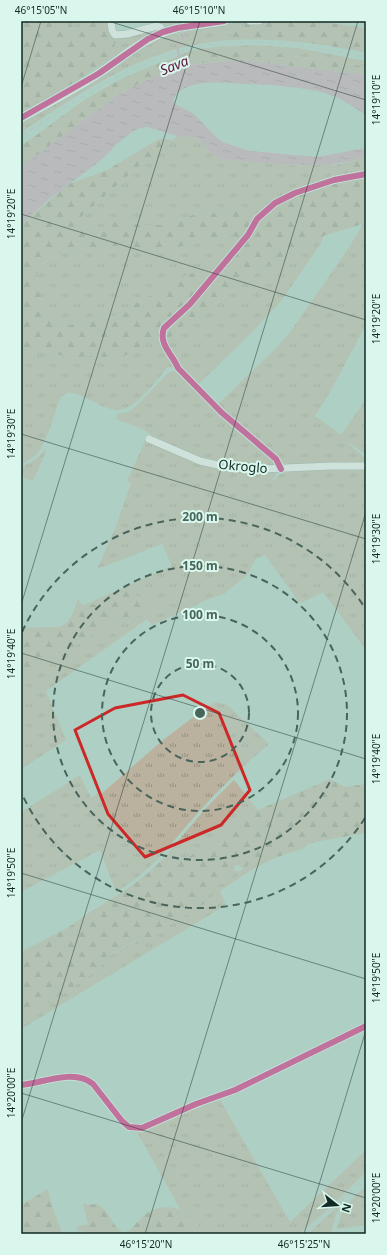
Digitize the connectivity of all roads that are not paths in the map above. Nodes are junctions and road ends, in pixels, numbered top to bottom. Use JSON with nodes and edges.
{"nodes":[{"id":1,"x":111,"y":21,"type":"edge"},
{"id":2,"x":224,"y":21,"type":"edge"},
{"id":3,"x":250,"y":21,"type":"edge"},
{"id":4,"x":259,"y":21,"type":"edge"},
{"id":5,"x":196,"y":26,"type":"joint"},
{"id":6,"x":177,"y":28,"type":"joint"},
{"id":7,"x":163,"y":32,"type":"junction"},
{"id":8,"x":21,"y":118,"type":"edge"},
{"id":9,"x":366,"y":174,"type":"edge"},
{"id":10,"x":149,"y":438,"type":"dead end"},
{"id":11,"x":366,"y":466,"type":"edge"},
{"id":12,"x":281,"y":469,"type":"junction"},
{"id":13,"x":366,"y":1026,"type":"edge"},
{"id":14,"x":21,"y":1085,"type":"edge"}],
"edges":[{"from":1,"to":7,"type":"street"},
{"from":2,"to":5,"type":"street"},
{"from":3,"to":4,"type":"street"},
{"from":5,"to":6,"type":"street"},
{"from":6,"to":7,"type":"street"},
{"from":7,"to":8,"type":"street"},
{"from":9,"to":12,"type":"street"},
{"from":10,"to":12,"type":"street","name":"Okroglo"},
{"from":11,"to":12,"type":"street","name":"Okroglo"},
{"from":13,"to":14,"type":"street"}]}
